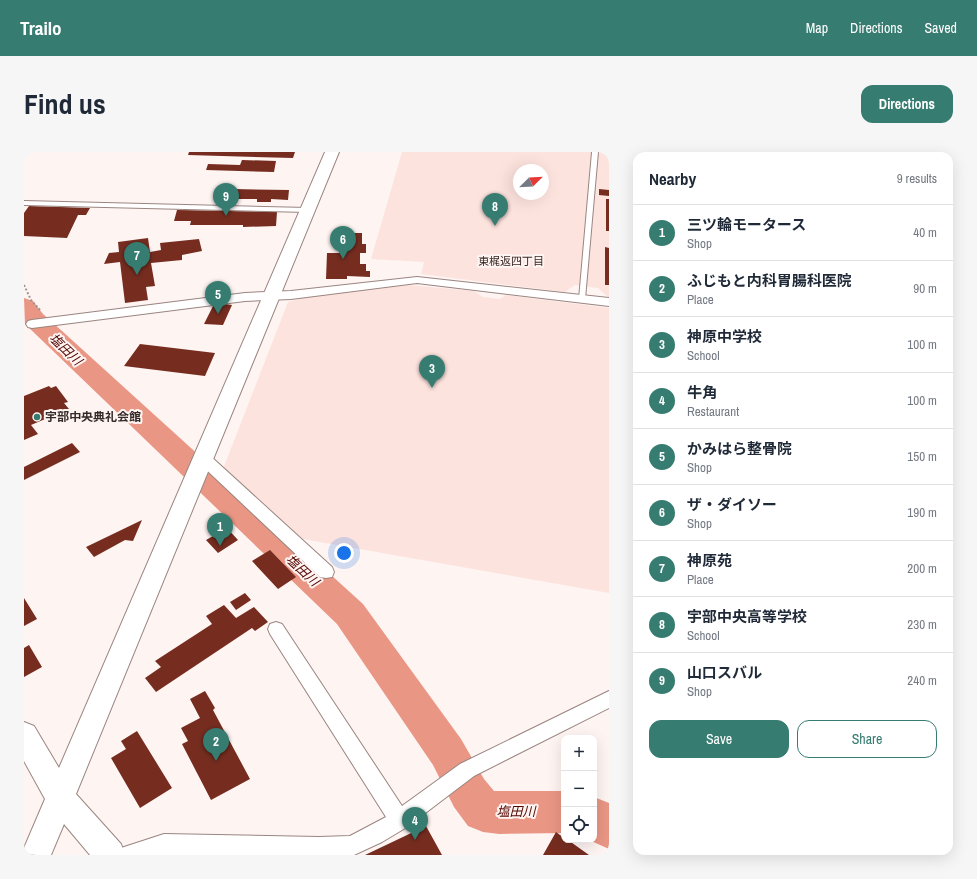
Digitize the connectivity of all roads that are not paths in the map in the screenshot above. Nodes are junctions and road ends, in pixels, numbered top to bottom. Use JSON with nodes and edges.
{"nodes":[{"id":1,"x":332,"y":152,"type":"edge"},
{"id":2,"x":595,"y":152,"type":"edge"},
{"id":3,"x":24,"y":203,"type":"edge"},
{"id":4,"x":308,"y":210,"type":"junction"},
{"id":5,"x":272,"y":296,"type":"junction"},
{"id":6,"x":582,"y":299,"type":"junction"},
{"id":7,"x":609,"y":302,"type":"edge"},
{"id":8,"x":32,"y":324,"type":"dead end"},
{"id":9,"x":199,"y":465,"type":"junction"},
{"id":10,"x":326,"y":572,"type":"dead end"},
{"id":11,"x":276,"y":629,"type":"dead end"},
{"id":12,"x":609,"y":699,"type":"edge"},
{"id":13,"x":24,"y":735,"type":"edge"},
{"id":14,"x":61,"y":799,"type":"junction"},
{"id":15,"x":400,"y":820,"type":"junction"},
{"id":16,"x":36,"y":855,"type":"edge"},
{"id":17,"x":110,"y":855,"type":"edge"},
{"id":18,"x":128,"y":855,"type":"edge"}],
"edges":[{"from":1,"to":4,"type":"street"},
{"from":2,"to":6,"type":"lane"},
{"from":3,"to":4,"type":"lane"},
{"from":4,"to":5,"type":"street"},
{"from":5,"to":6,"type":"street"},
{"from":5,"to":8,"type":"street"},
{"from":5,"to":9,"type":"street"},
{"from":6,"to":7,"type":"street"},
{"from":9,"to":10,"type":"street"},
{"from":9,"to":14,"type":"street"},
{"from":11,"to":15,"type":"street"},
{"from":12,"to":15,"type":"street"},
{"from":13,"to":14,"type":"street"},
{"from":14,"to":16,"type":"street"},
{"from":14,"to":17,"type":"street"},
{"from":15,"to":18,"type":"street"}]}
